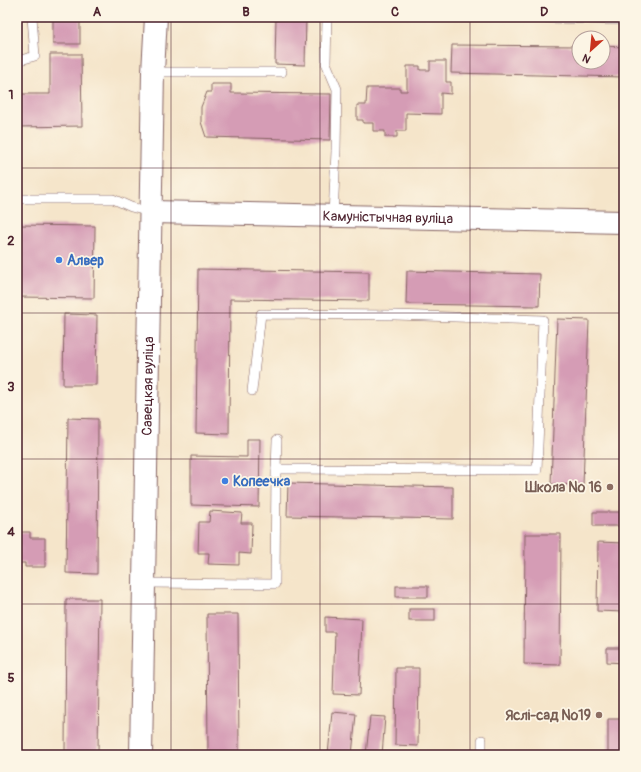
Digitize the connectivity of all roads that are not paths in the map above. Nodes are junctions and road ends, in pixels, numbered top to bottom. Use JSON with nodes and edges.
{"nodes":[{"id":1,"x":32,"y":17,"type":"edge"},
{"id":2,"x":156,"y":17,"type":"edge"},
{"id":3,"x":327,"y":17,"type":"edge"},
{"id":4,"x":509,"y":17,"type":"edge"},
{"id":5,"x":624,"y":20,"type":"edge"},
{"id":6,"x":17,"y":61,"type":"edge"},
{"id":7,"x":153,"y":72,"type":"junction"},
{"id":8,"x":282,"y":72,"type":"dead end"},
{"id":9,"x":17,"y":199,"type":"edge"},
{"id":10,"x":151,"y":212,"type":"junction"},
{"id":11,"x":333,"y":216,"type":"junction"},
{"id":12,"x":624,"y":222,"type":"edge"},
{"id":13,"x":252,"y":391,"type":"dead end"},
{"id":14,"x":277,"y":440,"type":"dead end"},
{"id":15,"x":276,"y":469,"type":"junction"},
{"id":16,"x":145,"y":583,"type":"junction"},
{"id":17,"x":482,"y":740,"type":"dead end"},
{"id":18,"x":141,"y":755,"type":"edge"},
{"id":19,"x":482,"y":755,"type":"edge"}],
"edges":[{"from":1,"to":6,"type":"lane"},
{"from":2,"to":7,"type":"main road","name":"Савецкая вуліца"},
{"from":3,"to":11,"type":"lane"},
{"from":4,"to":5,"type":"lane"},
{"from":7,"to":8,"type":"lane"},
{"from":7,"to":10,"type":"main road","name":"Савецкая вуліца"},
{"from":9,"to":10,"type":"lane"},
{"from":10,"to":11,"type":"main road","name":"Камуністычная вуліца"},
{"from":10,"to":16,"type":"main road","name":"Савецкая вуліца"},
{"from":11,"to":12,"type":"main road","name":"Камуністычная вуліца"},
{"from":13,"to":15,"type":"lane"},
{"from":14,"to":15,"type":"lane"},
{"from":15,"to":16,"type":"lane"},
{"from":16,"to":18,"type":"main road","name":"Савецкая вуліца"},
{"from":17,"to":19,"type":"lane"}]}
